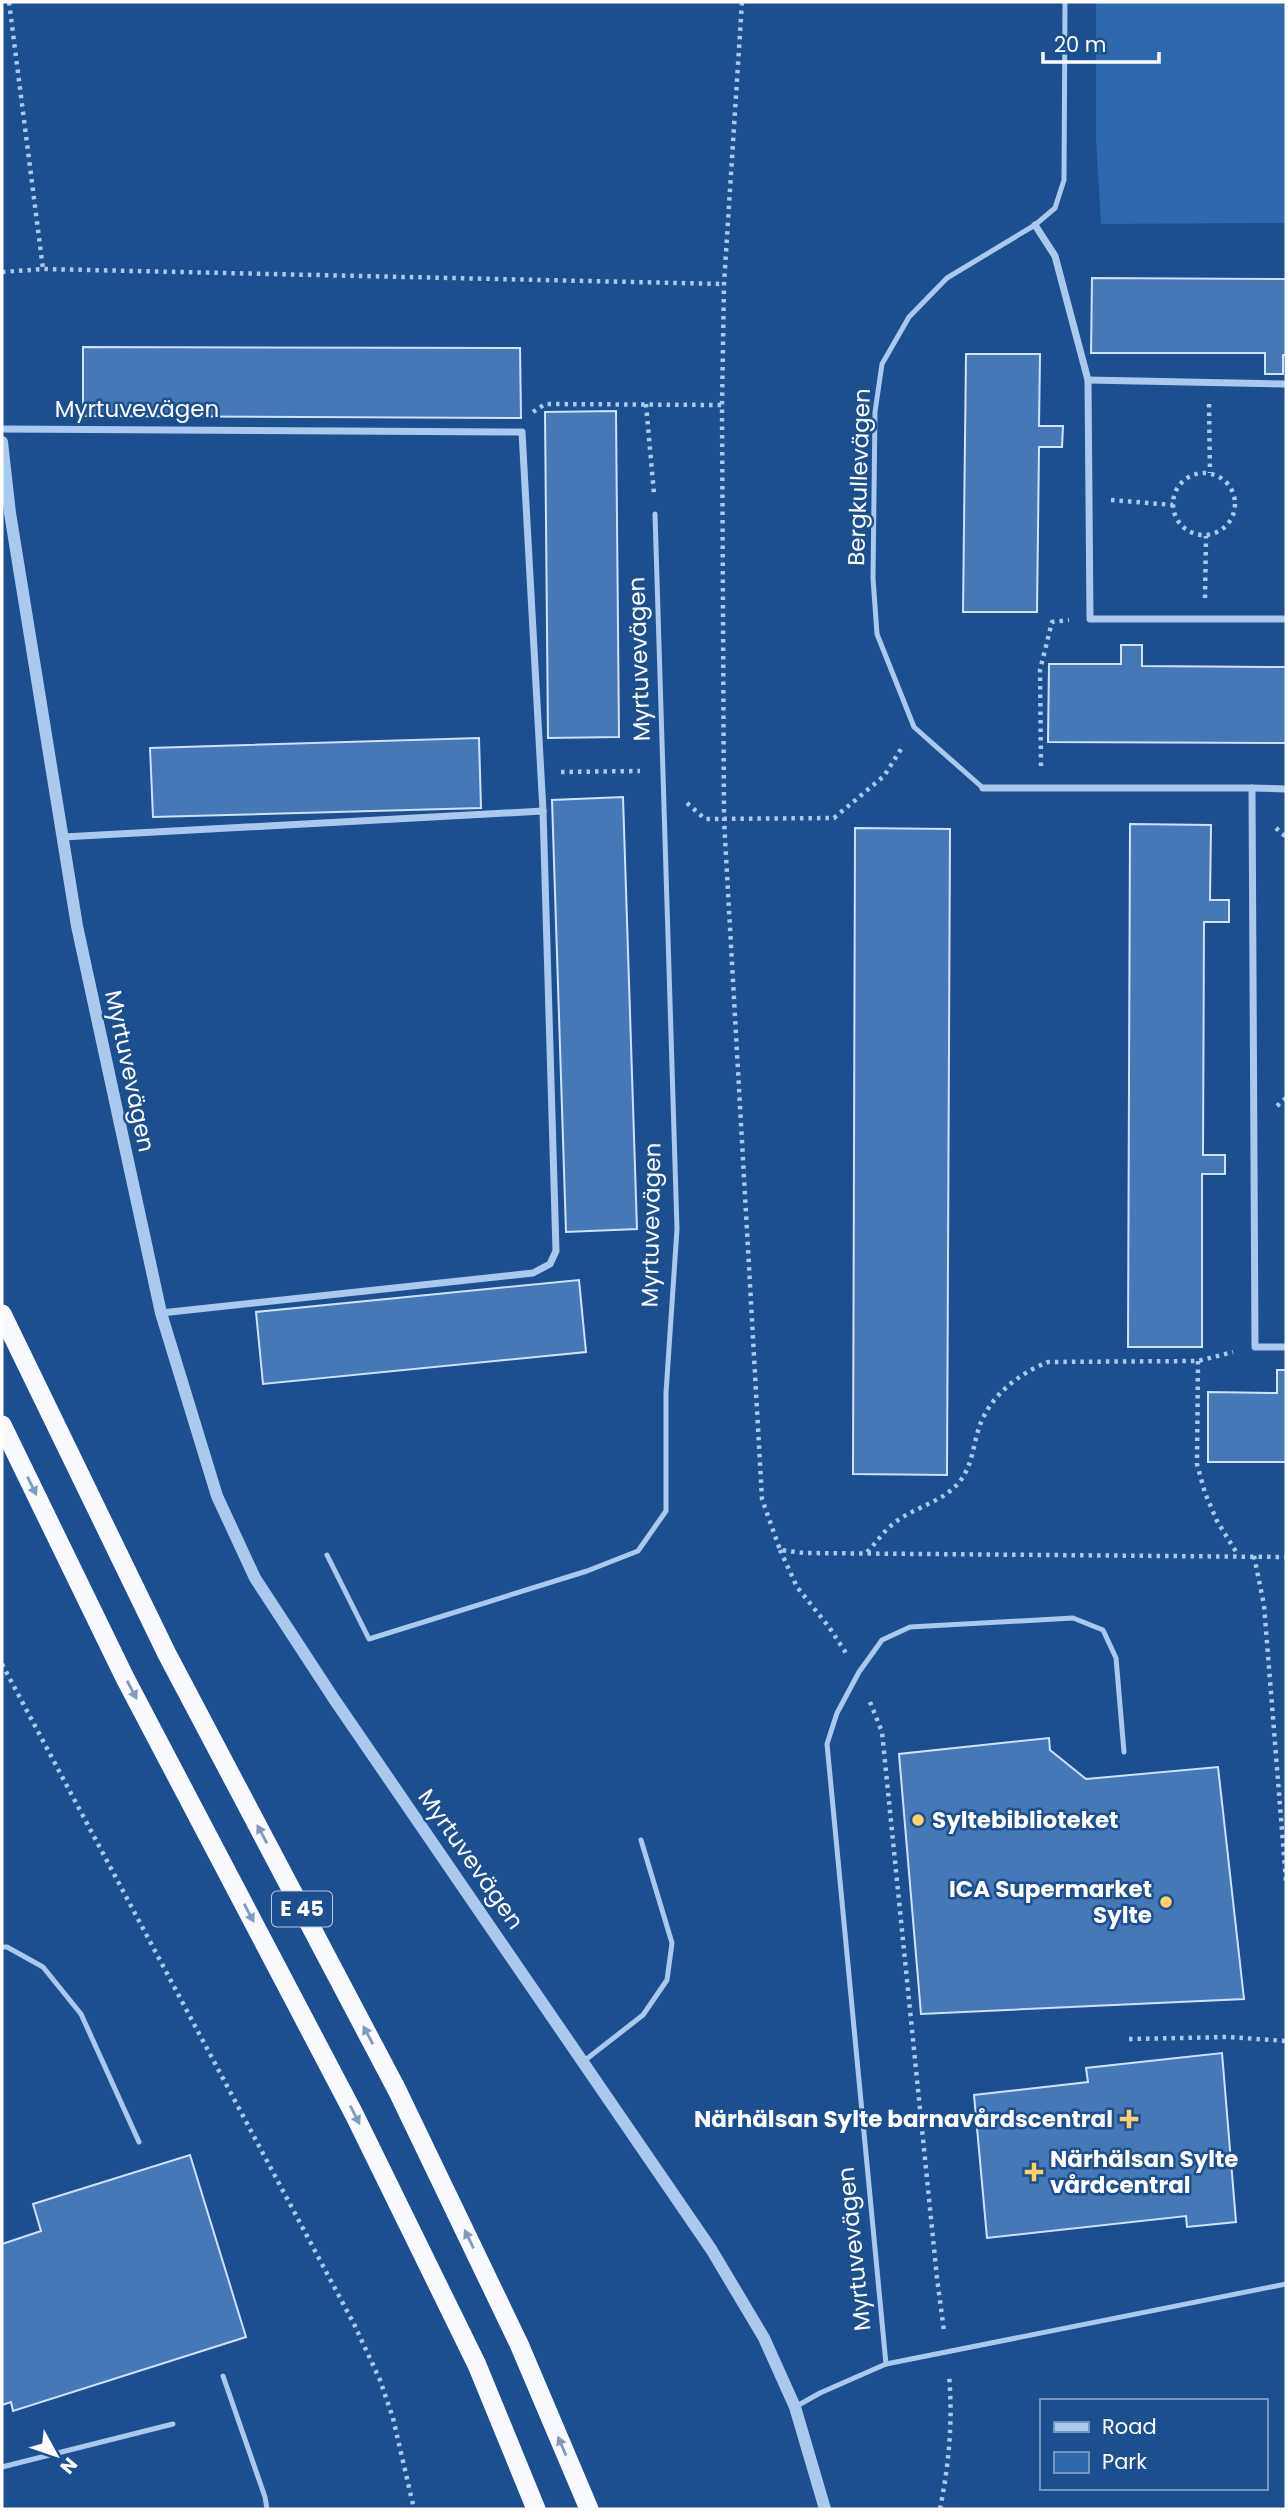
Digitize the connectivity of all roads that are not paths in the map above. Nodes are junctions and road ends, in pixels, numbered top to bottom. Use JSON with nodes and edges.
{"nodes":[{"id":1,"x":1065,"y":2,"type":"edge"},
{"id":2,"x":1035,"y":225,"type":"junction"},
{"id":3,"x":1088,"y":380,"type":"junction"},
{"id":4,"x":1286,"y":384,"type":"edge"},
{"id":5,"x":2,"y":429,"type":"edge"},
{"id":6,"x":2,"y":442,"type":"edge"},
{"id":7,"x":655,"y":514,"type":"road end"},
{"id":8,"x":1286,"y":619,"type":"edge"},
{"id":9,"x":983,"y":788,"type":"joint"},
{"id":10,"x":1252,"y":788,"type":"junction"},
{"id":11,"x":1286,"y":789,"type":"edge"},
{"id":12,"x":543,"y":811,"type":"junction"},
{"id":13,"x":62,"y":837,"type":"junction"},
{"id":14,"x":160,"y":1313,"type":"junction"},
{"id":15,"x":2,"y":1314,"type":"edge"},
{"id":16,"x":1286,"y":1347,"type":"edge"},
{"id":17,"x":2,"y":1425,"type":"edge"},
{"id":18,"x":327,"y":1555,"type":"dead end"},
{"id":19,"x":1124,"y":1752,"type":"dead end"},
{"id":20,"x":641,"y":1840,"type":"dead end"},
{"id":21,"x":2,"y":1947,"type":"edge"},
{"id":22,"x":584,"y":2061,"type":"junction"},
{"id":23,"x":139,"y":2143,"type":"dead end"},
{"id":24,"x":1286,"y":2284,"type":"edge"},
{"id":25,"x":887,"y":2364,"type":"junction"},
{"id":26,"x":223,"y":2376,"type":"dead end"},
{"id":27,"x":795,"y":2407,"type":"junction"},
{"id":28,"x":173,"y":2424,"type":"dead end"},
{"id":29,"x":2,"y":2467,"type":"edge"},
{"id":30,"x":267,"y":2509,"type":"edge"},
{"id":31,"x":536,"y":2509,"type":"edge"},
{"id":32,"x":589,"y":2509,"type":"edge"},
{"id":33,"x":825,"y":2509,"type":"edge"}],
"edges":[{"from":1,"to":2,"type":"lane","name":"Bergkullevägen"},
{"from":2,"to":3,"type":"street"},
{"from":2,"to":9,"type":"lane","name":"Bergkullevägen"},
{"from":3,"to":4,"type":"street"},
{"from":3,"to":8,"type":"street"},
{"from":5,"to":12,"type":"street","name":"Myrtuvevägen"},
{"from":6,"to":13,"type":"street","name":"Myrtuvevägen"},
{"from":7,"to":18,"type":"lane","name":"Myrtuvevägen"},
{"from":9,"to":10,"type":"street"},
{"from":10,"to":11,"type":"street"},
{"from":10,"to":16,"type":"street"},
{"from":12,"to":13,"type":"street"},
{"from":12,"to":14,"type":"street"},
{"from":13,"to":14,"type":"street","name":"Myrtuvevägen"},
{"from":14,"to":22,"type":"street","name":"Myrtuvevägen"},
{"from":32,"to":15,"type":"highway","number":"E 45","one_way":true},
{"from":17,"to":31,"type":"highway","number":"E 45","one_way":true},
{"from":19,"to":25,"type":"lane","name":"Myrtuvevägen"},
{"from":20,"to":22,"type":"lane"},
{"from":21,"to":23,"type":"lane"},
{"from":22,"to":27,"type":"street","name":"Myrtuvevägen"},
{"from":24,"to":25,"type":"lane"},
{"from":25,"to":27,"type":"lane"},
{"from":26,"to":30,"type":"lane"},
{"from":27,"to":33,"type":"street","name":"Myrtuvevägen"},
{"from":28,"to":29,"type":"lane"}]}
